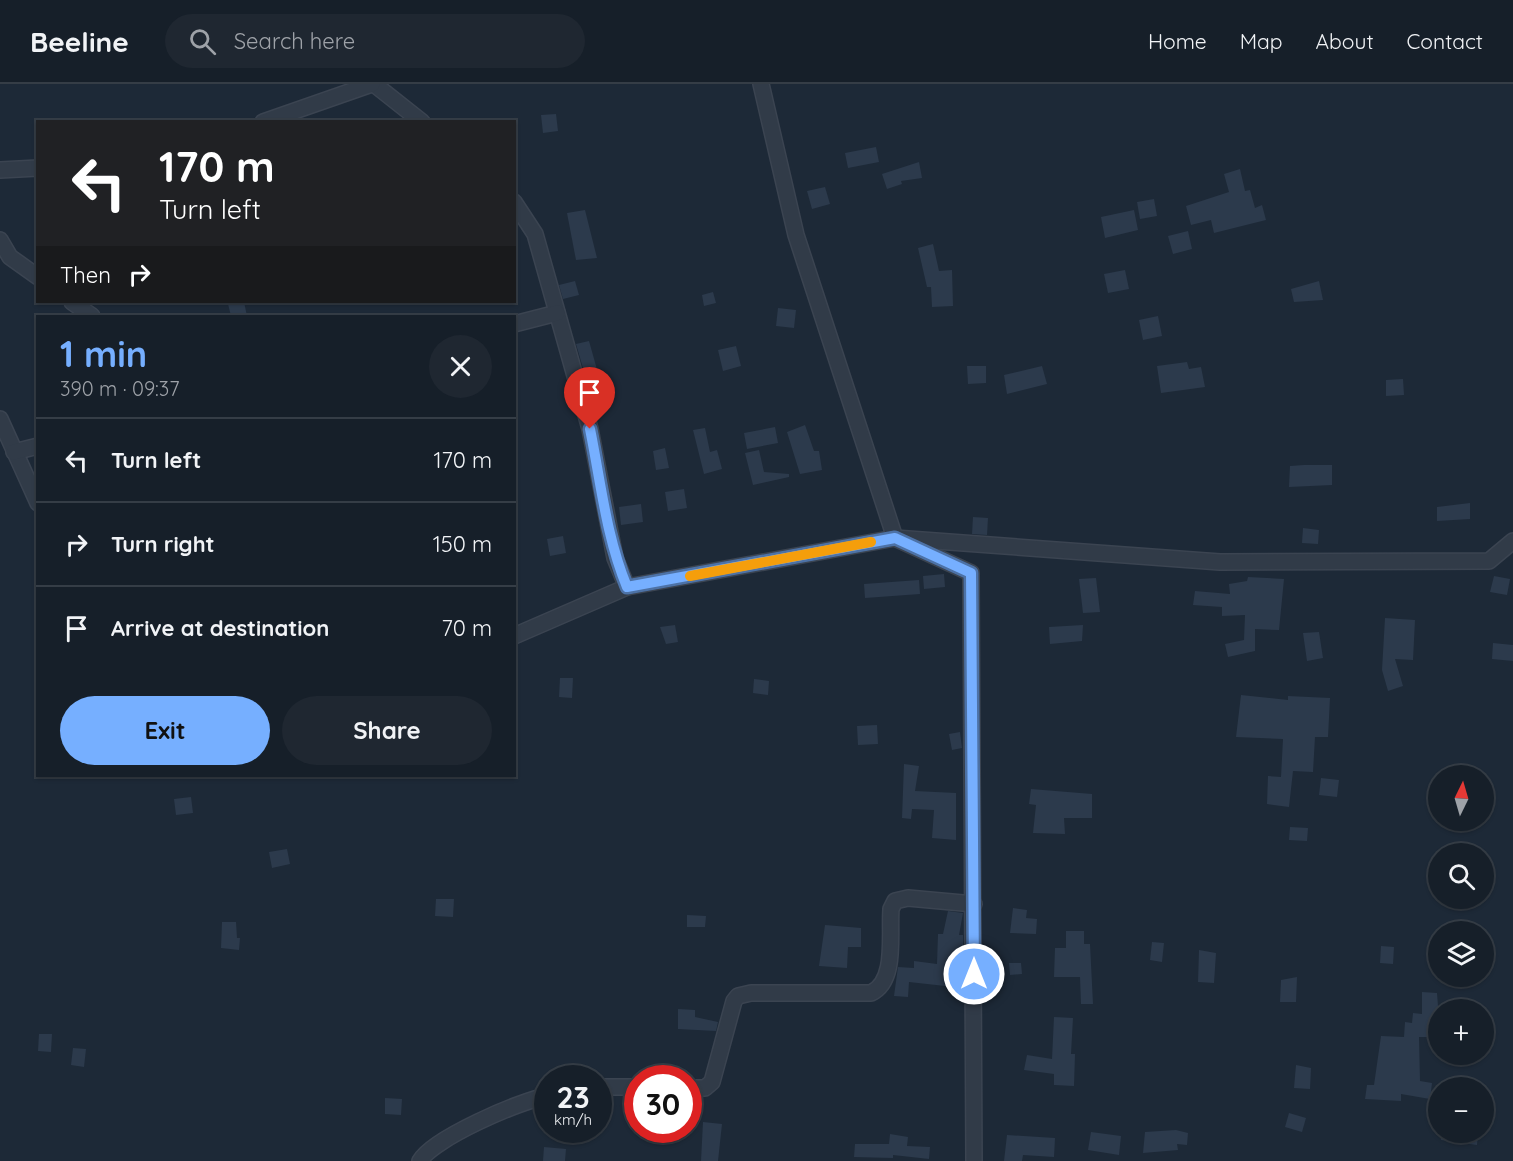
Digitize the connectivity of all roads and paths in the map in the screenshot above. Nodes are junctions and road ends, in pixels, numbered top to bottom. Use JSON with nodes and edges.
{"nodes":[{"id":1,"x":373,"y":84,"type":"edge"},
{"id":2,"x":760,"y":84,"type":"edge"},
{"id":3,"x":269,"y":120,"type":"edge"},
{"id":4,"x":419,"y":120,"type":"edge"},
{"id":5,"x":36,"y":168,"type":"edge"},
{"id":6,"x":0,"y":170,"type":"edge"},
{"id":7,"x":516,"y":205,"type":"edge"},
{"id":8,"x":0,"y":240,"type":"edge"},
{"id":9,"x":36,"y":276,"type":"edge"},
{"id":10,"x":73,"y":303,"type":"edge"},
{"id":11,"x":557,"y":313,"type":"junction"},
{"id":12,"x":91,"y":315,"type":"edge"},
{"id":13,"x":516,"y":323,"type":"edge"},
{"id":14,"x":0,"y":419,"type":"edge"},
{"id":15,"x":36,"y":446,"type":"edge"},
{"id":16,"x":14,"y":452,"type":"junction"},
{"id":17,"x":36,"y":499,"type":"edge"},
{"id":18,"x":895,"y":538,"type":"junction"},
{"id":19,"x":1513,"y":541,"type":"edge"},
{"id":20,"x":627,"y":587,"type":"junction"},
{"id":21,"x":516,"y":635,"type":"edge"},
{"id":22,"x":974,"y":904,"type":"junction"},
{"id":23,"x":702,"y":1088,"type":"edge"},
{"id":24,"x":534,"y":1098,"type":"edge"},
{"id":25,"x":420,"y":1161,"type":"edge"},
{"id":26,"x":974,"y":1161,"type":"edge"}],
"edges":[{"from":1,"to":3,"type":"street"},
{"from":1,"to":4,"type":"street"},
{"from":2,"to":18,"type":"street"},
{"from":5,"to":6,"type":"street"},
{"from":7,"to":11,"type":"street"},
{"from":8,"to":9,"type":"street"},
{"from":10,"to":12,"type":"street"},
{"from":11,"to":13,"type":"street"},
{"from":11,"to":20,"type":"street"},
{"from":14,"to":16,"type":"street"},
{"from":15,"to":16,"type":"street"},
{"from":16,"to":17,"type":"street"},
{"from":18,"to":19,"type":"street"},
{"from":18,"to":20,"type":"street"},
{"from":18,"to":22,"type":"street"},
{"from":20,"to":21,"type":"street"},
{"from":22,"to":23,"type":"street"},
{"from":22,"to":26,"type":"street"},
{"from":24,"to":25,"type":"street"}]}
